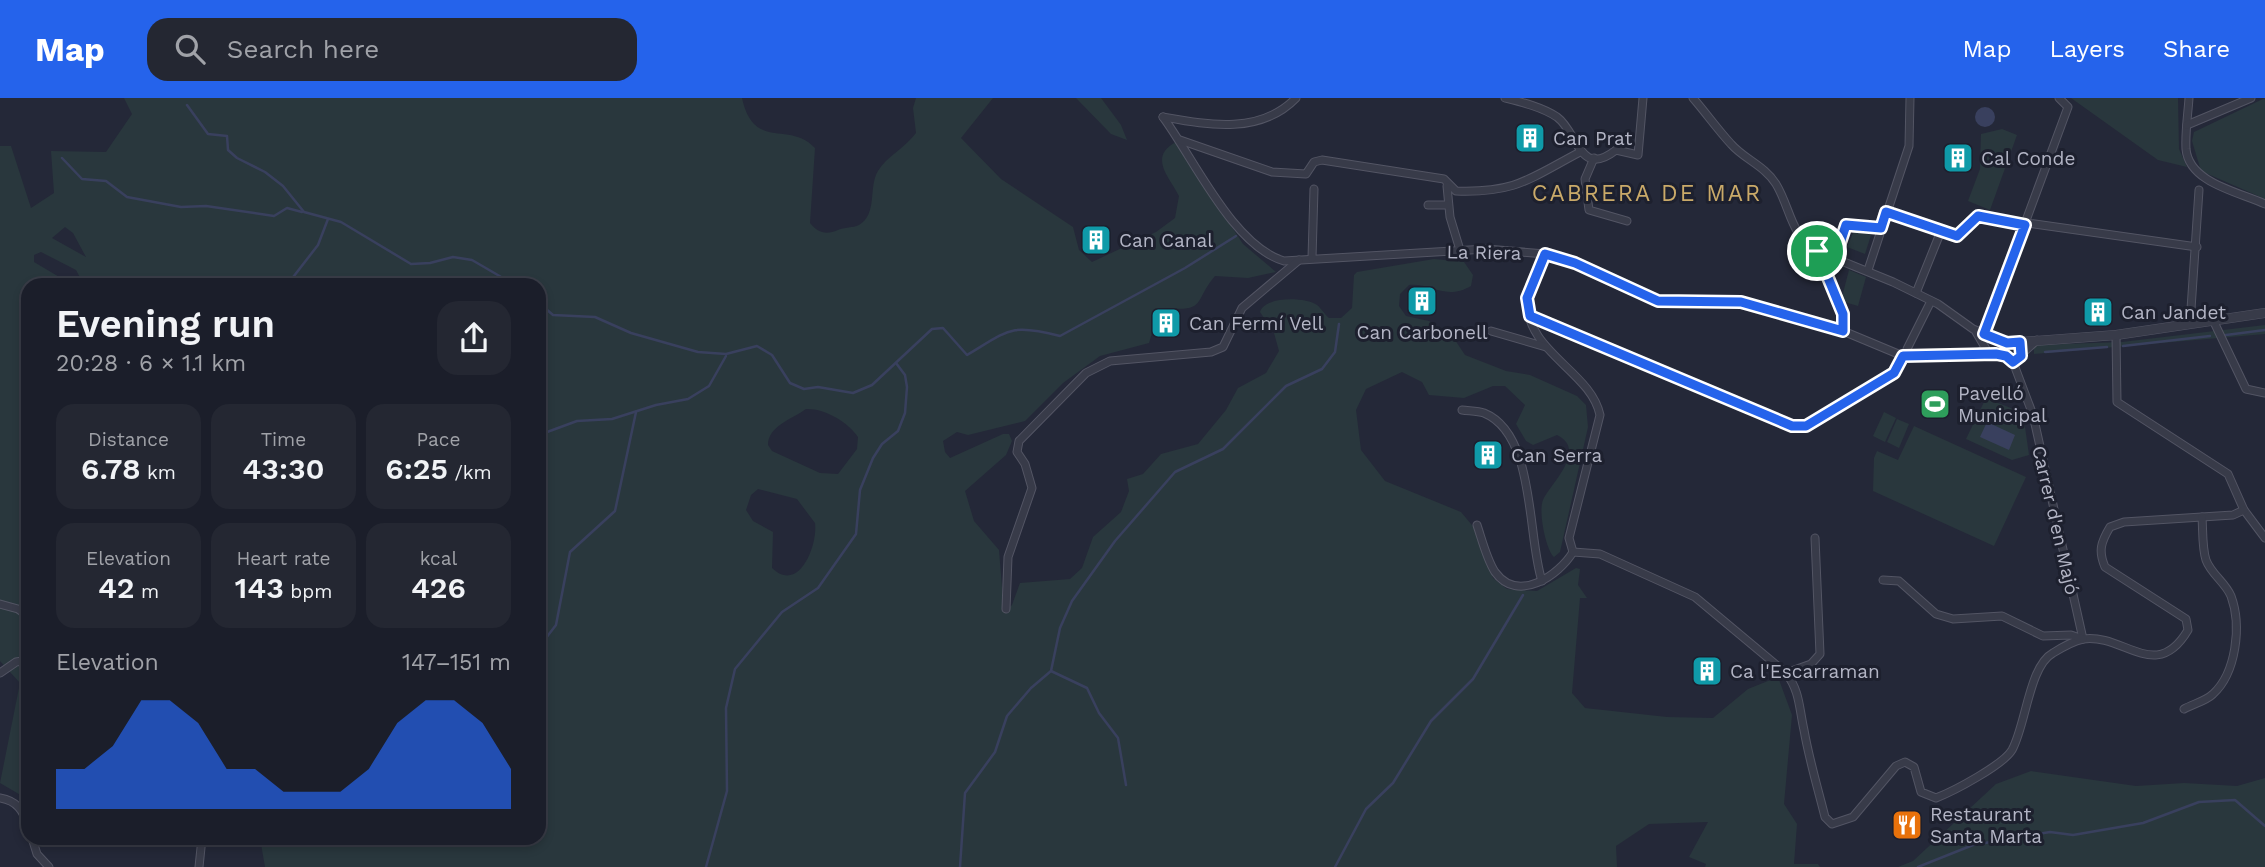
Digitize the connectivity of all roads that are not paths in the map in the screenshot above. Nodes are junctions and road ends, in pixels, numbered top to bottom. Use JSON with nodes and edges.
{"nodes":[{"id":1,"x":1296,"y":98,"type":"edge"},
{"id":2,"x":1505,"y":98,"type":"edge"},
{"id":3,"x":1643,"y":98,"type":"edge"},
{"id":4,"x":1693,"y":98,"type":"edge"},
{"id":5,"x":1910,"y":98,"type":"edge"},
{"id":6,"x":2059,"y":98,"type":"edge"},
{"id":7,"x":2189,"y":98,"type":"edge"},
{"id":8,"x":2252,"y":98,"type":"edge"},
{"id":9,"x":2187,"y":125,"type":"junction"},
{"id":10,"x":1180,"y":140,"type":"junction"},
{"id":11,"x":1580,"y":152,"type":"junction"},
{"id":12,"x":1594,"y":158,"type":"junction"},
{"id":13,"x":1447,"y":186,"type":"junction"},
{"id":14,"x":1314,"y":189,"type":"dead end"},
{"id":15,"x":2199,"y":190,"type":"dead end"},
{"id":16,"x":2265,"y":204,"type":"edge"},
{"id":17,"x":1428,"y":205,"type":"dead end"},
{"id":18,"x":1448,"y":205,"type":"junction"},
{"id":19,"x":1886,"y":212,"type":"junction"},
{"id":20,"x":1627,"y":221,"type":"dead end"},
{"id":21,"x":2025,"y":225,"type":"junction"},
{"id":22,"x":1881,"y":228,"type":"junction"},
{"id":23,"x":1941,"y":231,"type":"junction"},
{"id":24,"x":2197,"y":247,"type":"junction"},
{"id":25,"x":1460,"y":250,"type":"junction"},
{"id":26,"x":1817,"y":251,"type":"junction"},
{"id":27,"x":1545,"y":254,"type":"junction"},
{"id":28,"x":1312,"y":258,"type":"junction"},
{"id":29,"x":1835,"y":258,"type":"junction"},
{"id":30,"x":1300,"y":260,"type":"junction"},
{"id":31,"x":1868,"y":271,"type":"junction"},
{"id":32,"x":1916,"y":293,"type":"junction"},
{"id":33,"x":1931,"y":301,"type":"junction"},
{"id":34,"x":2265,"y":313,"type":"edge"},
{"id":35,"x":1530,"y":316,"type":"junction"},
{"id":36,"x":2213,"y":320,"type":"junction"},
{"id":37,"x":2190,"y":324,"type":"junction"},
{"id":38,"x":1973,"y":329,"type":"junction"},
{"id":39,"x":1491,"y":331,"type":"dead end"},
{"id":40,"x":1843,"y":331,"type":"junction"},
{"id":41,"x":1984,"y":334,"type":"junction"},
{"id":42,"x":2116,"y":338,"type":"junction"},
{"id":43,"x":2037,"y":340,"type":"junction"},
{"id":44,"x":2020,"y":342,"type":"junction"},
{"id":45,"x":2007,"y":343,"type":"junction"},
{"id":46,"x":1546,"y":347,"type":"junction"},
{"id":47,"x":1905,"y":352,"type":"junction"},
{"id":48,"x":1996,"y":354,"type":"junction"},
{"id":49,"x":1967,"y":356,"type":"junction"},
{"id":50,"x":2021,"y":356,"type":"junction"},
{"id":51,"x":2013,"y":362,"type":"junction"},
{"id":52,"x":2265,"y":393,"type":"edge"},
{"id":53,"x":1462,"y":410,"type":"dead end"},
{"id":54,"x":2244,"y":510,"type":"junction"},
{"id":55,"x":2202,"y":517,"type":"junction"},
{"id":56,"x":1477,"y":525,"type":"dead end"},
{"id":57,"x":1815,"y":538,"type":"dead end"},
{"id":58,"x":2265,"y":538,"type":"edge"},
{"id":59,"x":1573,"y":552,"type":"junction"},
{"id":60,"x":1883,"y":580,"type":"dead end"},
{"id":61,"x":1542,"y":581,"type":"junction"},
{"id":62,"x":0,"y":604,"type":"edge"},
{"id":63,"x":1006,"y":608,"type":"dead end"},
{"id":64,"x":21,"y":611,"type":"edge"},
{"id":65,"x":2083,"y":639,"type":"junction"},
{"id":66,"x":21,"y":661,"type":"edge"},
{"id":67,"x":0,"y":673,"type":"edge"},
{"id":68,"x":1786,"y":673,"type":"junction"},
{"id":69,"x":2184,"y":709,"type":"dead end"},
{"id":70,"x":0,"y":799,"type":"edge"},
{"id":71,"x":21,"y":809,"type":"edge"},
{"id":72,"x":34,"y":845,"type":"edge"},
{"id":73,"x":201,"y":845,"type":"edge"},
{"id":74,"x":49,"y":867,"type":"edge"},
{"id":75,"x":199,"y":867,"type":"edge"}],
"edges":[{"from":1,"to":10,"type":"street","name":"La Riera"},
{"from":2,"to":11,"type":"street"},
{"from":3,"to":12,"type":"street"},
{"from":4,"to":26,"type":"street"},
{"from":5,"to":19,"type":"street"},
{"from":6,"to":21,"type":"street"},
{"from":7,"to":9,"type":"street"},
{"from":8,"to":9,"type":"street"},
{"from":9,"to":16,"type":"street"},
{"from":10,"to":13,"type":"street"},
{"from":10,"to":30,"type":"street","name":"La Riera"},
{"from":11,"to":12,"type":"street"},
{"from":11,"to":13,"type":"street"},
{"from":12,"to":20,"type":"street"},
{"from":13,"to":18,"type":"street"},
{"from":14,"to":28,"type":"street"},
{"from":15,"to":24,"type":"street"},
{"from":17,"to":18,"type":"street"},
{"from":18,"to":25,"type":"street"},
{"from":19,"to":22,"type":"street"},
{"from":19,"to":23,"type":"street"},
{"from":21,"to":23,"type":"street"},
{"from":21,"to":24,"type":"street"},
{"from":21,"to":41,"type":"street"},
{"from":22,"to":29,"type":"street"},
{"from":22,"to":31,"type":"street"},
{"from":23,"to":32,"type":"street"},
{"from":24,"to":37,"type":"street"},
{"from":25,"to":27,"type":"street","name":"La Riera"},
{"from":25,"to":28,"type":"street","name":"La Riera"},
{"from":26,"to":29,"type":"street"},
{"from":26,"to":40,"type":"street"},
{"from":27,"to":35,"type":"street"},
{"from":27,"to":40,"type":"street","name":"La Riera"},
{"from":28,"to":30,"type":"street","name":"La Riera"},
{"from":29,"to":31,"type":"street"},
{"from":30,"to":63,"type":"street"},
{"from":31,"to":32,"type":"street"},
{"from":32,"to":33,"type":"street"},
{"from":33,"to":38,"type":"street"},
{"from":33,"to":47,"type":"street"},
{"from":34,"to":36,"type":"street"},
{"from":35,"to":46,"type":"street"},
{"from":35,"to":47,"type":"street"},
{"from":36,"to":37,"type":"street"},
{"from":36,"to":52,"type":"street"},
{"from":37,"to":42,"type":"street"},
{"from":38,"to":41,"type":"street"},
{"from":38,"to":49,"type":"street"},
{"from":39,"to":46,"type":"street"},
{"from":40,"to":47,"type":"street","name":"La Riera"},
{"from":41,"to":45,"type":"street"},
{"from":42,"to":43,"type":"street"},
{"from":42,"to":54,"type":"street"},
{"from":43,"to":44,"type":"street"},
{"from":43,"to":50,"type":"street"},
{"from":44,"to":45,"type":"street"},
{"from":44,"to":50,"type":"street"},
{"from":45,"to":48,"type":"street"},
{"from":46,"to":59,"type":"street"},
{"from":47,"to":49,"type":"street","name":"La Riera"},
{"from":48,"to":49,"type":"street","name":"La Riera"},
{"from":48,"to":51,"type":"street"},
{"from":50,"to":51,"type":"street"},
{"from":51,"to":65,"type":"street","name":"Carrer d'en Majó"},
{"from":53,"to":61,"type":"street"},
{"from":54,"to":55,"type":"street"},
{"from":54,"to":58,"type":"street"},
{"from":55,"to":65,"type":"street"},
{"from":55,"to":69,"type":"street"},
{"from":56,"to":61,"type":"street"},
{"from":57,"to":68,"type":"street"},
{"from":59,"to":61,"type":"street"},
{"from":59,"to":68,"type":"street"},
{"from":60,"to":65,"type":"street"},
{"from":62,"to":64,"type":"street"},
{"from":65,"to":68,"type":"street"},
{"from":66,"to":67,"type":"street"},
{"from":70,"to":71,"type":"street"},
{"from":72,"to":74,"type":"street"},
{"from":73,"to":75,"type":"street"}]}
